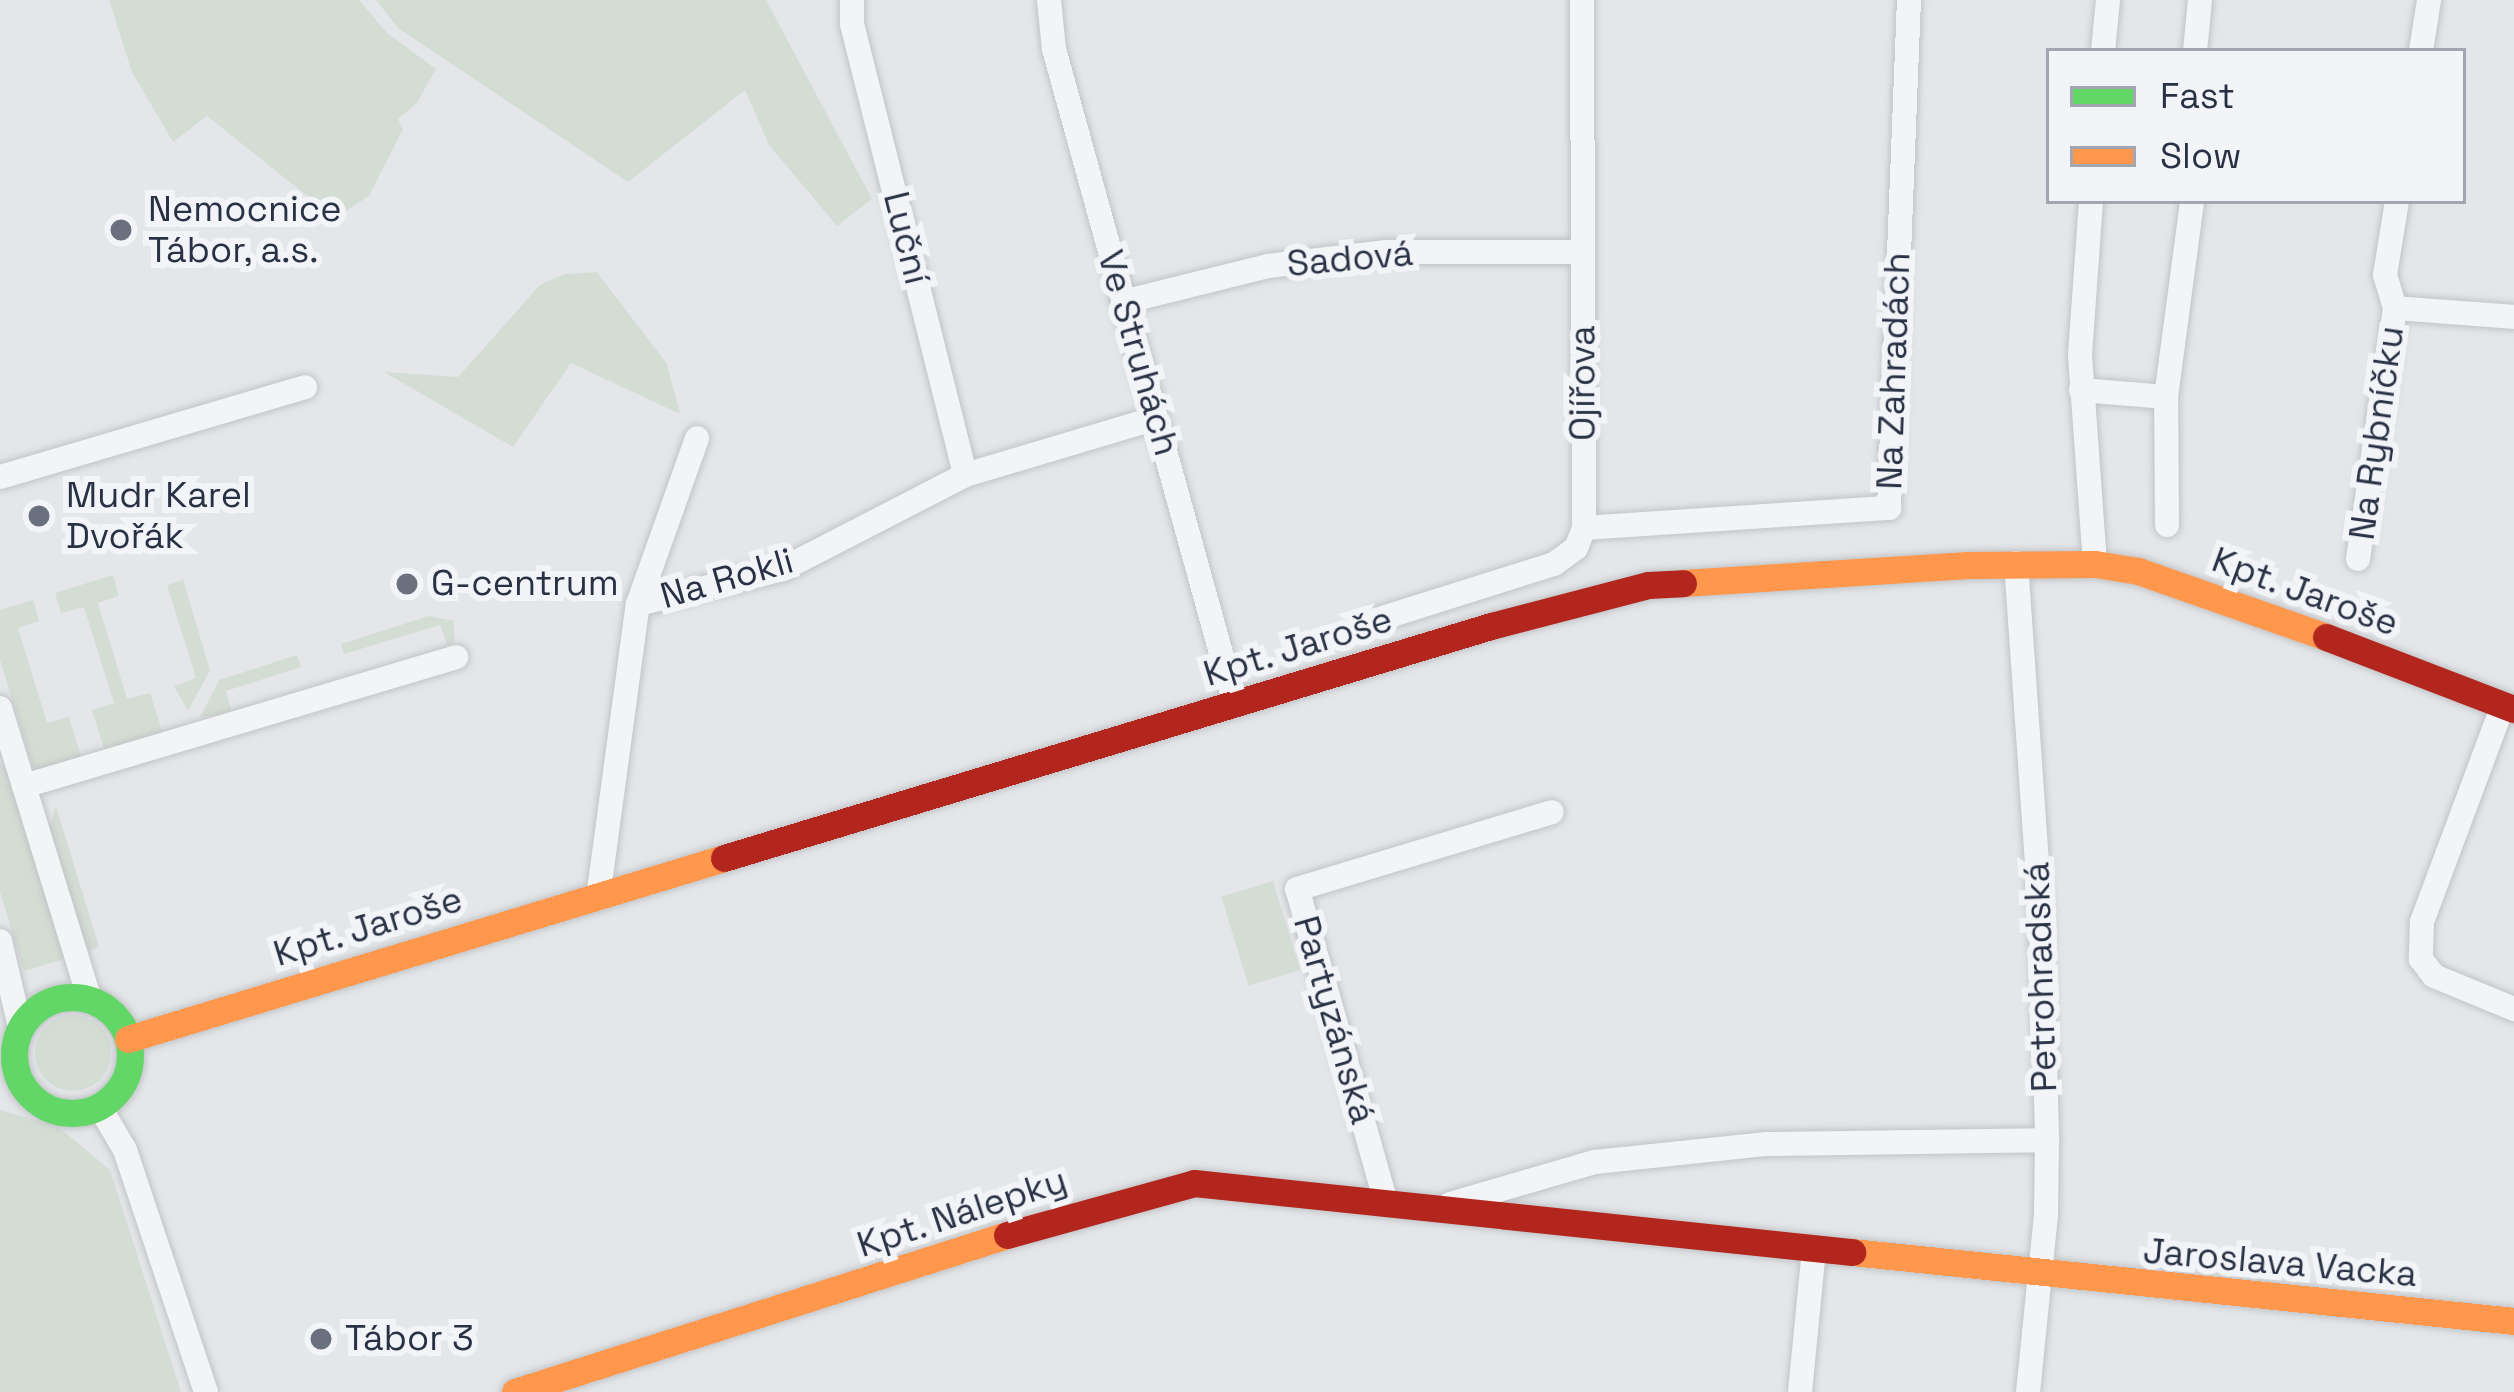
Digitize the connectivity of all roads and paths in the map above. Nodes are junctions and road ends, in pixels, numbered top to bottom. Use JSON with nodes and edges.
{"nodes":[{"id":1,"x":852,"y":0,"type":"edge"},
{"id":2,"x":1049,"y":0,"type":"edge"},
{"id":3,"x":1582,"y":0,"type":"edge"},
{"id":4,"x":1909,"y":0,"type":"edge"},
{"id":5,"x":2108,"y":0,"type":"edge"},
{"id":6,"x":2200,"y":0,"type":"edge"},
{"id":7,"x":2429,"y":0,"type":"edge"},
{"id":8,"x":2103,"y":48,"type":"edge"},
{"id":9,"x":2195,"y":48,"type":"edge"},
{"id":10,"x":2421,"y":48,"type":"edge"},
{"id":11,"x":2091,"y":204,"type":"edge"},
{"id":12,"x":2192,"y":204,"type":"edge"},
{"id":13,"x":2397,"y":204,"type":"edge"},
{"id":14,"x":1582,"y":252,"type":"junction"},
{"id":15,"x":1123,"y":302,"type":"junction"},
{"id":16,"x":2395,"y":308,"type":"junction"},
{"id":17,"x":2514,"y":317,"type":"edge"},
{"id":18,"x":305,"y":387,"type":"dead end"},
{"id":19,"x":2081,"y":390,"type":"junction"},
{"id":20,"x":2166,"y":398,"type":"junction"},
{"id":21,"x":1156,"y":418,"type":"junction"},
{"id":22,"x":697,"y":438,"type":"dead end"},
{"id":23,"x":964,"y":475,"type":"junction"},
{"id":24,"x":0,"y":477,"type":"edge"},
{"id":25,"x":2167,"y":525,"type":"dead end"},
{"id":26,"x":1584,"y":528,"type":"junction"},
{"id":27,"x":2358,"y":559,"type":"dead end"},
{"id":28,"x":2016,"y":562,"type":"junction"},
{"id":29,"x":2095,"y":564,"type":"junction"},
{"id":30,"x":638,"y":604,"type":"junction"},
{"id":31,"x":1373,"y":621,"type":"dead end"},
{"id":32,"x":456,"y":658,"type":"dead end"},
{"id":33,"x":1235,"y":704,"type":"junction"},
{"id":34,"x":2509,"y":707,"type":"edge"},
{"id":35,"x":0,"y":708,"type":"edge"},
{"id":36,"x":6,"y":745,"type":"edge"},
{"id":37,"x":24,"y":786,"type":"junction"},
{"id":38,"x":1552,"y":812,"type":"dead end"},
{"id":39,"x":598,"y":898,"type":"junction"},
{"id":40,"x":0,"y":941,"type":"edge"},
{"id":41,"x":90,"y":1000,"type":"junction"},
{"id":42,"x":2514,"y":1009,"type":"edge"},
{"id":43,"x":20,"y":1027,"type":"junction"},
{"id":44,"x":128,"y":1039,"type":"junction"},
{"id":45,"x":7,"y":1068,"type":"edge"},
{"id":46,"x":99,"y":1106,"type":"junction"},
{"id":47,"x":2047,"y":1140,"type":"junction"},
{"id":48,"x":1385,"y":1199,"type":"junction"},
{"id":49,"x":1442,"y":1206,"type":"junction"},
{"id":50,"x":1814,"y":1249,"type":"junction"},
{"id":51,"x":2039,"y":1274,"type":"junction"},
{"id":52,"x":2514,"y":1321,"type":"edge"},
{"id":53,"x":527,"y":1388,"type":"edge"},
{"id":54,"x":206,"y":1392,"type":"edge"},
{"id":55,"x":1799,"y":1392,"type":"edge"},
{"id":56,"x":2028,"y":1392,"type":"edge"}],
"edges":[{"from":1,"to":23,"type":"street","name":"Luční"},
{"from":2,"to":15,"type":"street","name":"Ve Struhách"},
{"from":3,"to":14,"type":"street","name":"Ojířova"},
{"from":4,"to":26,"type":"street","name":"Na Zahradách"},
{"from":5,"to":8,"type":"street"},
{"from":6,"to":9,"type":"street"},
{"from":7,"to":10,"type":"street"},
{"from":11,"to":19,"type":"street"},
{"from":12,"to":20,"type":"street"},
{"from":13,"to":16,"type":"street","name":"Na Rybníčku"},
{"from":14,"to":15,"type":"street","name":"Sadová"},
{"from":14,"to":26,"type":"street","name":"Ojířova"},
{"from":15,"to":21,"type":"street","name":"Ve Struhách"},
{"from":16,"to":17,"type":"street"},
{"from":16,"to":27,"type":"street","name":"Na Rybníčku"},
{"from":18,"to":24,"type":"street"},
{"from":19,"to":20,"type":"street"},
{"from":19,"to":29,"type":"street"},
{"from":20,"to":25,"type":"street"},
{"from":21,"to":23,"type":"street","name":"Na Rokli"},
{"from":21,"to":33,"type":"street","name":"Ve Struhách"},
{"from":22,"to":30,"type":"street"},
{"from":23,"to":30,"type":"street","name":"Na Rokli"},
{"from":26,"to":31,"type":"street"},
{"from":28,"to":29,"type":"street","name":"Kpt. Jaroše"},
{"from":28,"to":33,"type":"street","name":"Kpt. Jaroše"},
{"from":28,"to":47,"type":"street","name":"Petrohradská"},
{"from":29,"to":34,"type":"street","name":"Kpt. Jaroše"},
{"from":30,"to":39,"type":"street","name":"Na Rokli"},
{"from":32,"to":37,"type":"street"},
{"from":33,"to":39,"type":"street","name":"Kpt. Jaroše"},
{"from":34,"to":42,"type":"street","name":"Kpt. Jaroše"},
{"from":35,"to":36,"type":"street"},
{"from":36,"to":37,"type":"street"},
{"from":37,"to":41,"type":"street"},
{"from":38,"to":48,"type":"street","name":"Partyzánská"},
{"from":39,"to":44,"type":"street","name":"Kpt. Jaroše"},
{"from":40,"to":43,"type":"street"},
{"from":41,"to":43,"type":"street"},
{"from":41,"to":44,"type":"street"},
{"from":43,"to":45,"type":"street"},
{"from":44,"to":46,"type":"street"},
{"from":45,"to":46,"type":"street"},
{"from":46,"to":54,"type":"street"},
{"from":47,"to":49,"type":"street","name":"Kpt. Nálepky"},
{"from":47,"to":51,"type":"street","name":"Petrohradská"},
{"from":48,"to":49,"type":"street","name":"Kpt. Nálepky"},
{"from":48,"to":53,"type":"street","name":"Kpt. Nálepky"},
{"from":49,"to":50,"type":"street","name":"Kpt. Nálepky"},
{"from":50,"to":51,"type":"street","name":"Kpt. Nálepky"},
{"from":50,"to":55,"type":"street"},
{"from":51,"to":52,"type":"street","name":"Jaroslava Vacka"},
{"from":51,"to":56,"type":"street","name":"Petrohradská"}]}
